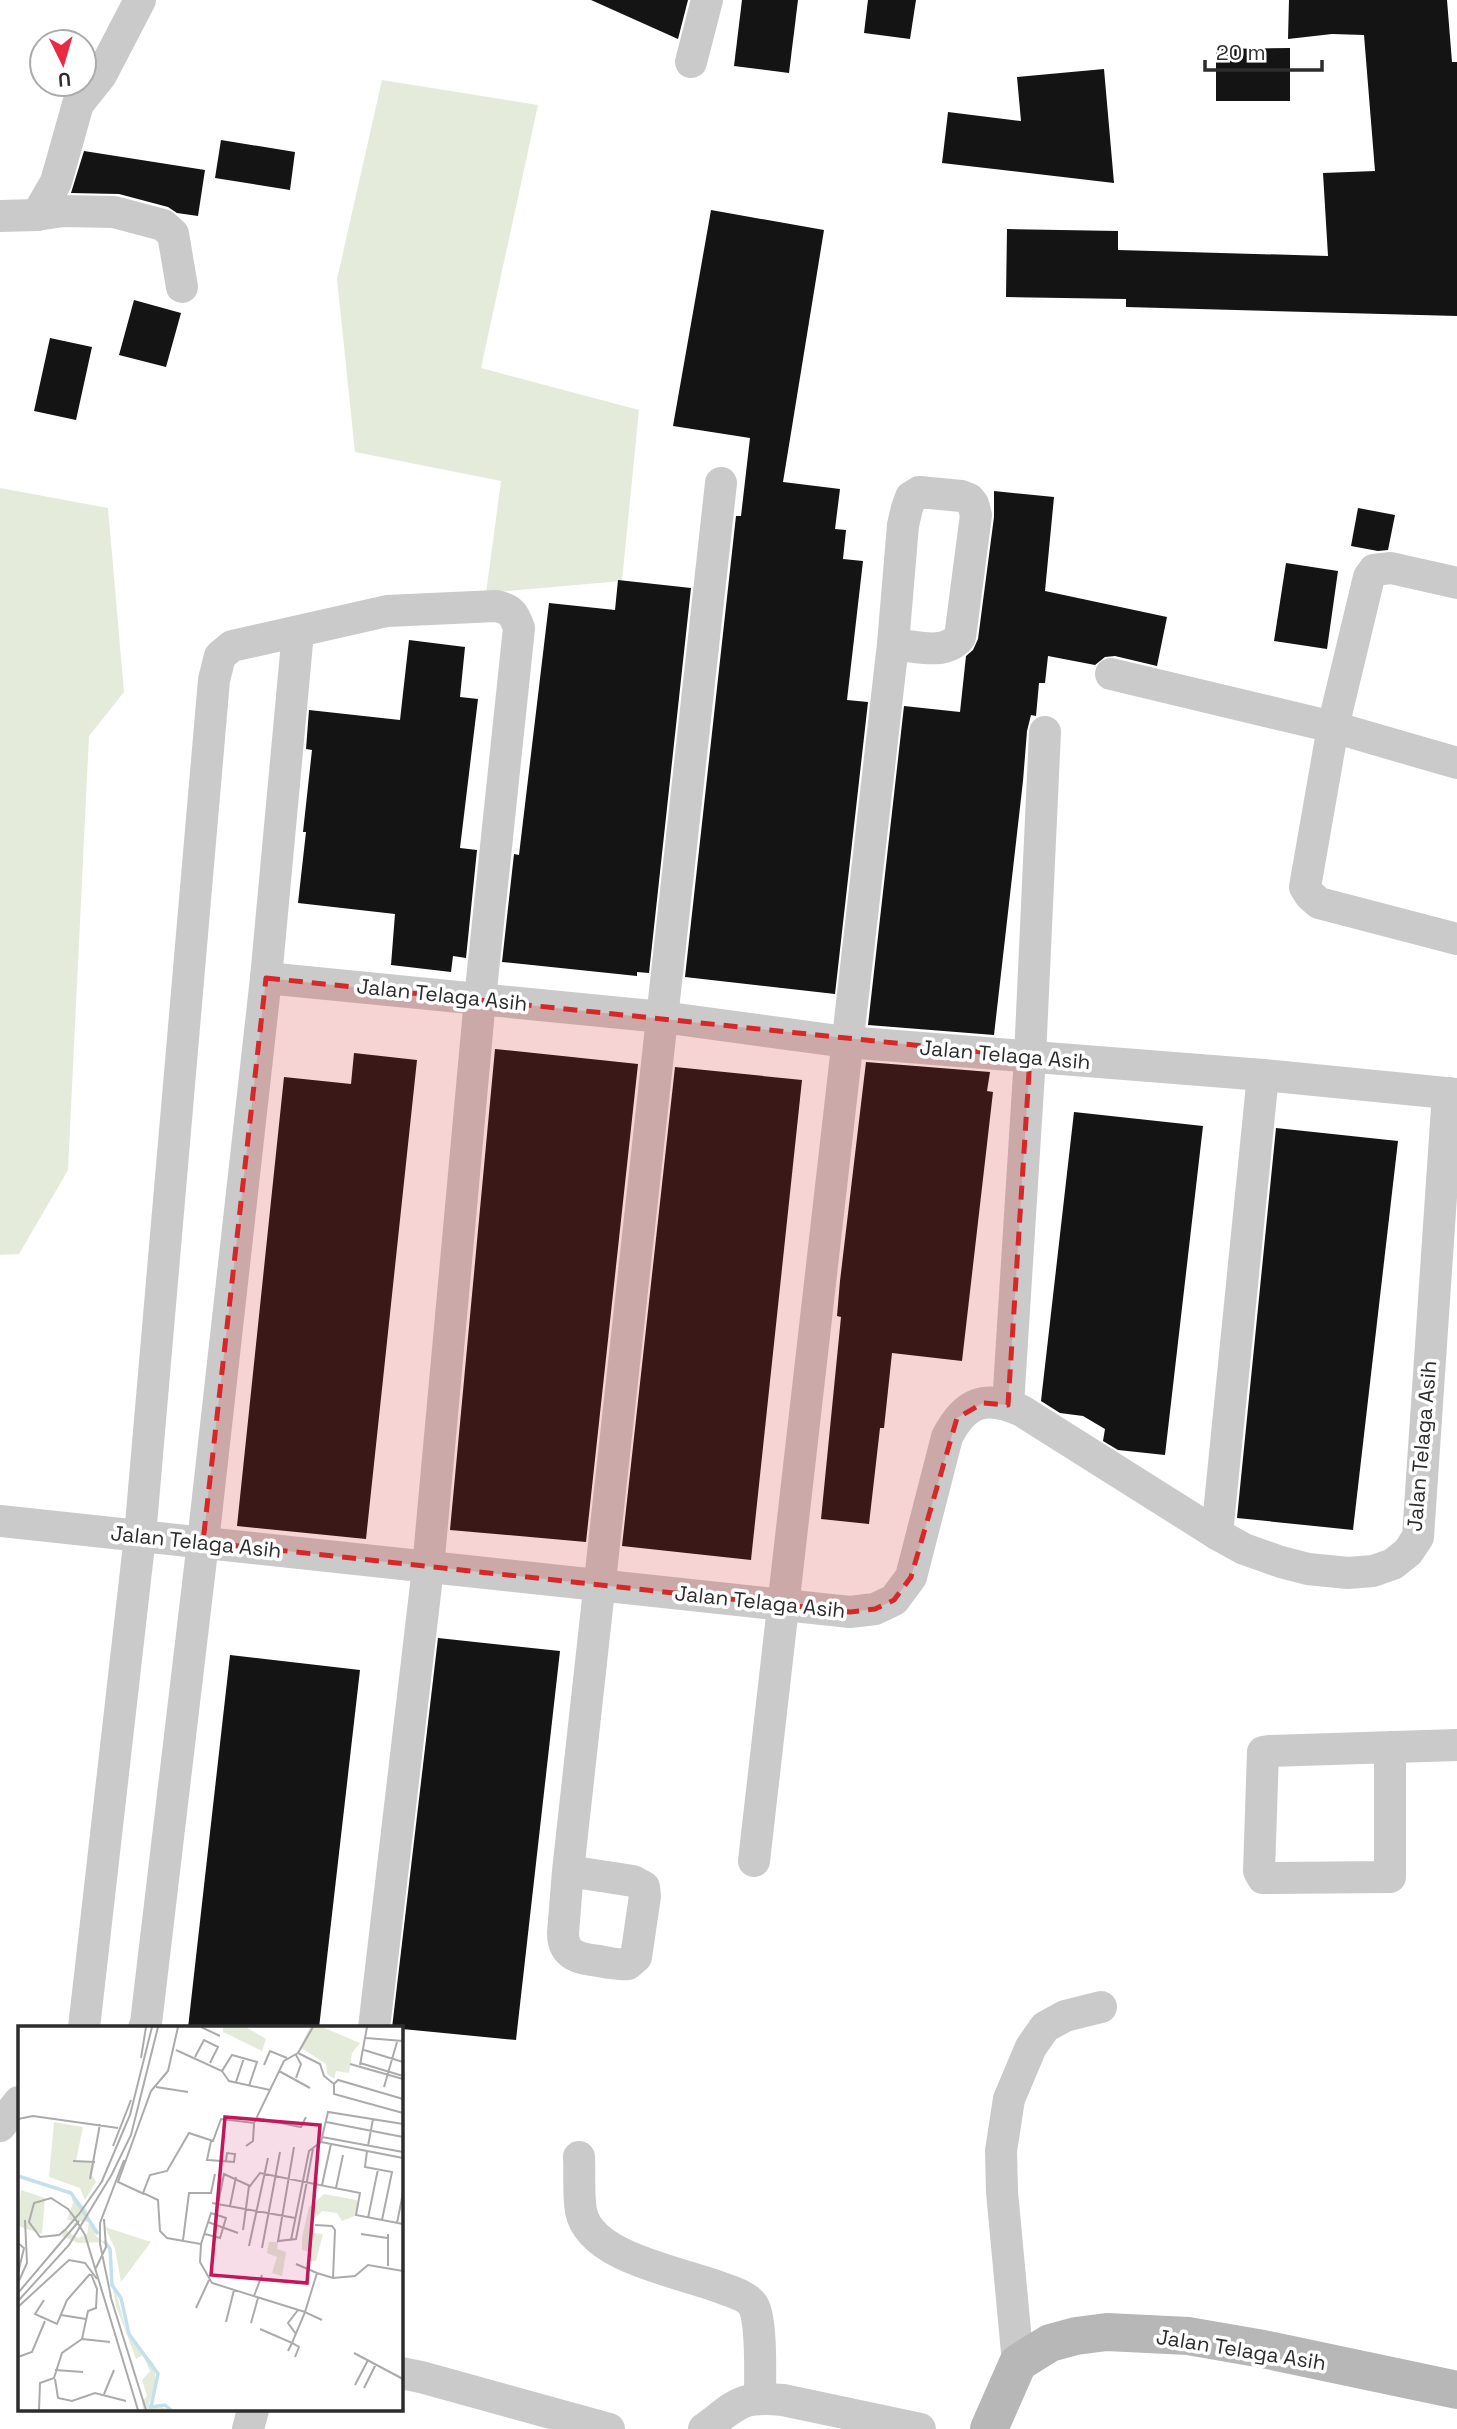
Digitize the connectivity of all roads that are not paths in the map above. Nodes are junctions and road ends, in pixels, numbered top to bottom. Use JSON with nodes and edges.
{"nodes":[{"id":1,"x":140,"y":0,"type":"edge"},
{"id":2,"x":707,"y":0,"type":"edge"},
{"id":3,"x":691,"y":62,"type":"dead end"},
{"id":4,"x":37,"y":215,"type":"junction"},
{"id":5,"x":0,"y":216,"type":"edge"},
{"id":6,"x":182,"y":287,"type":"dead end"},
{"id":7,"x":722,"y":483,"type":"dead end"},
{"id":8,"x":1457,"y":583,"type":"edge"},
{"id":9,"x":298,"y":632,"type":"junction"},
{"id":10,"x":893,"y":645,"type":"junction"},
{"id":11,"x":1111,"y":674,"type":"dead end"},
{"id":12,"x":1333,"y":727,"type":"junction"},
{"id":13,"x":1045,"y":732,"type":"dead end"},
{"id":14,"x":1457,"y":763,"type":"edge"},
{"id":15,"x":1457,"y":939,"type":"edge"},
{"id":16,"x":266,"y":978,"type":"junction"},
{"id":17,"x":480,"y":999,"type":"junction"},
{"id":18,"x":662,"y":1017,"type":"junction"},
{"id":19,"x":846,"y":1042,"type":"junction"},
{"id":20,"x":1030,"y":1057,"type":"junction"},
{"id":21,"x":1263,"y":1075,"type":"junction"},
{"id":22,"x":1452,"y":1094,"type":"edge"},
{"id":23,"x":1008,"y":1405,"type":"junction"},
{"id":24,"x":0,"y":1521,"type":"edge"},
{"id":25,"x":1217,"y":1534,"type":"junction"},
{"id":26,"x":140,"y":1536,"type":"junction"},
{"id":27,"x":203,"y":1542,"type":"junction"},
{"id":28,"x":428,"y":1568,"type":"junction"},
{"id":29,"x":600,"y":1586,"type":"junction"},
{"id":30,"x":782,"y":1604,"type":"junction"},
{"id":31,"x":1457,"y":1745,"type":"edge"},
{"id":32,"x":1390,"y":1747,"type":"junction"},
{"id":33,"x":754,"y":1861,"type":"dead end"},
{"id":34,"x":568,"y":1871,"type":"dead end"},
{"id":35,"x":1101,"y":2007,"type":"dead end"},
{"id":36,"x":84,"y":2026,"type":"edge"},
{"id":37,"x":145,"y":2026,"type":"edge"},
{"id":38,"x":374,"y":2026,"type":"edge"},
{"id":39,"x":18,"y":2103,"type":"edge"},
{"id":40,"x":0,"y":2126,"type":"edge"},
{"id":41,"x":579,"y":2157,"type":"dead end"},
{"id":42,"x":1018,"y":2363,"type":"junction"},
{"id":43,"x":402,"y":2373,"type":"edge"},
{"id":44,"x":1457,"y":2390,"type":"edge"},
{"id":45,"x":760,"y":2398,"type":"junction"},
{"id":46,"x":252,"y":2412,"type":"edge"},
{"id":47,"x":248,"y":2429,"type":"edge"},
{"id":48,"x":609,"y":2429,"type":"edge"},
{"id":49,"x":704,"y":2429,"type":"edge"},
{"id":50,"x":920,"y":2429,"type":"edge"},
{"id":51,"x":989,"y":2429,"type":"edge"}],
"edges":[{"from":1,"to":4,"type":"street"},
{"from":2,"to":3,"type":"street"},
{"from":4,"to":5,"type":"street"},
{"from":4,"to":6,"type":"street"},
{"from":7,"to":18,"type":"street"},
{"from":8,"to":12,"type":"street"},
{"from":9,"to":16,"type":"street"},
{"from":9,"to":17,"type":"street"},
{"from":9,"to":26,"type":"street"},
{"from":10,"to":10,"type":"street"},
{"from":10,"to":19,"type":"street"},
{"from":11,"to":12,"type":"street"},
{"from":12,"to":14,"type":"street"},
{"from":12,"to":15,"type":"street"},
{"from":13,"to":20,"type":"street"},
{"from":16,"to":17,"type":"street","name":"Jalan Telaga Asih"},
{"from":16,"to":27,"type":"street"},
{"from":17,"to":18,"type":"street","name":"Jalan Telaga Asih"},
{"from":17,"to":28,"type":"street"},
{"from":18,"to":19,"type":"street","name":"Jalan Telaga Asih"},
{"from":18,"to":29,"type":"street"},
{"from":19,"to":20,"type":"street","name":"Jalan Telaga Asih"},
{"from":19,"to":30,"type":"street"},
{"from":20,"to":21,"type":"street","name":"Jalan Telaga Asih"},
{"from":20,"to":23,"type":"street"},
{"from":21,"to":22,"type":"street","name":"Jalan Telaga Asih"},
{"from":21,"to":25,"type":"street"},
{"from":22,"to":25,"type":"street","name":"Jalan Telaga Asih"},
{"from":23,"to":25,"type":"street","name":"Jalan Telaga Asih"},
{"from":23,"to":30,"type":"street","name":"Jalan Telaga Asih"},
{"from":24,"to":26,"type":"street","name":"Jalan Telaga Asih"},
{"from":26,"to":27,"type":"street","name":"Jalan Telaga Asih"},
{"from":26,"to":36,"type":"street"},
{"from":27,"to":28,"type":"street","name":"Jalan Telaga Asih"},
{"from":27,"to":37,"type":"street"},
{"from":28,"to":29,"type":"street","name":"Jalan Telaga Asih"},
{"from":28,"to":38,"type":"street"},
{"from":29,"to":30,"type":"street","name":"Jalan Telaga Asih"},
{"from":29,"to":34,"type":"street"},
{"from":30,"to":33,"type":"street"},
{"from":31,"to":32,"type":"street"},
{"from":32,"to":32,"type":"street"},
{"from":35,"to":42,"type":"street"},
{"from":39,"to":40,"type":"street"},
{"from":41,"to":45,"type":"street"},
{"from":42,"to":44,"type":"street","name":"Jalan Telaga Asih"},
{"from":42,"to":51,"type":"street"},
{"from":43,"to":48,"type":"street"},
{"from":45,"to":49,"type":"street"},
{"from":45,"to":50,"type":"street"},
{"from":46,"to":47,"type":"street"}]}
